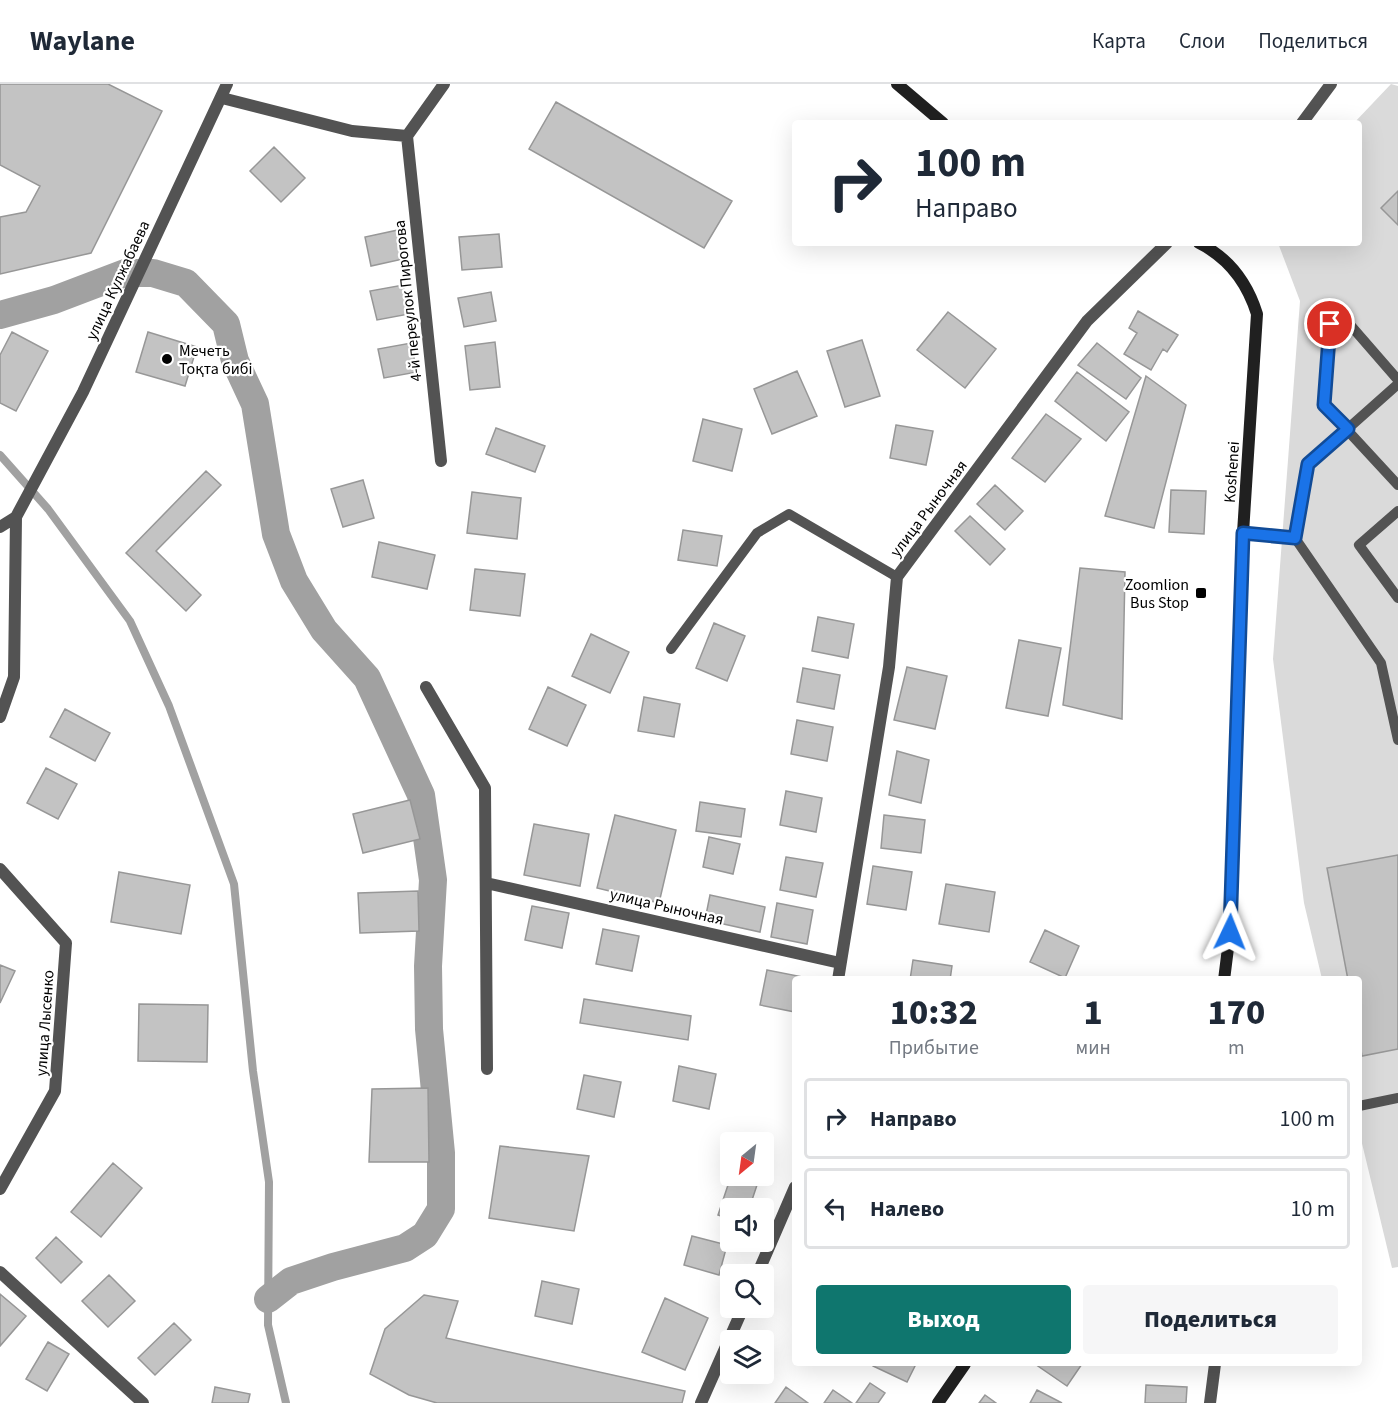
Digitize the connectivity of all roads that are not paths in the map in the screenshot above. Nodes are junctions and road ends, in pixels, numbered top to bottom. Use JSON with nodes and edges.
{"nodes":[{"id":1,"x":226,"y":84,"type":"edge"},
{"id":2,"x":444,"y":84,"type":"edge"},
{"id":3,"x":897,"y":84,"type":"edge"},
{"id":4,"x":1331,"y":84,"type":"edge"},
{"id":5,"x":222,"y":98,"type":"junction"},
{"id":6,"x":939,"y":120,"type":"edge"},
{"id":7,"x":1304,"y":120,"type":"edge"},
{"id":8,"x":407,"y":136,"type":"junction"},
{"id":9,"x":1164,"y":246,"type":"edge"},
{"id":10,"x":1205,"y":246,"type":"edge"},
{"id":11,"x":1398,"y":382,"type":"edge"},
{"id":12,"x":1348,"y":429,"type":"junction"},
{"id":13,"x":441,"y":462,"type":"dead end"},
{"id":14,"x":1398,"y":485,"type":"edge"},
{"id":15,"x":1398,"y":512,"type":"edge"},
{"id":16,"x":16,"y":517,"type":"junction"},
{"id":17,"x":0,"y":527,"type":"edge"},
{"id":18,"x":1243,"y":533,"type":"junction"},
{"id":19,"x":1295,"y":538,"type":"junction"},
{"id":20,"x":897,"y":577,"type":"junction"},
{"id":21,"x":1398,"y":598,"type":"edge"},
{"id":22,"x":671,"y":649,"type":"dead end"},
{"id":23,"x":426,"y":687,"type":"dead end"},
{"id":24,"x":0,"y":717,"type":"edge"},
{"id":25,"x":1398,"y":740,"type":"edge"},
{"id":26,"x":0,"y":869,"type":"edge"},
{"id":27,"x":486,"y":882,"type":"junction"},
{"id":28,"x":840,"y":963,"type":"junction"},
{"id":29,"x":838,"y":976,"type":"edge"},
{"id":30,"x":1225,"y":976,"type":"edge"},
{"id":31,"x":487,"y":1069,"type":"dead end"},
{"id":32,"x":1398,"y":1098,"type":"edge"},
{"id":33,"x":1362,"y":1105,"type":"edge"},
{"id":34,"x":0,"y":1188,"type":"edge"},
{"id":35,"x":792,"y":1194,"type":"edge"},
{"id":36,"x":762,"y":1264,"type":"edge"},
{"id":37,"x":0,"y":1272,"type":"edge"},
{"id":38,"x":739,"y":1318,"type":"edge"},
{"id":39,"x":964,"y":1366,"type":"edge"},
{"id":40,"x":1215,"y":1366,"type":"edge"},
{"id":41,"x":143,"y":1403,"type":"edge"},
{"id":42,"x":701,"y":1403,"type":"edge"},
{"id":43,"x":938,"y":1403,"type":"edge"},
{"id":44,"x":1210,"y":1403,"type":"edge"}],
"edges":[{"from":1,"to":5,"type":"street","name":"улица Кулжабаева"},
{"from":2,"to":8,"type":"street"},
{"from":3,"to":6,"type":"main road"},
{"from":4,"to":7,"type":"street"},
{"from":5,"to":8,"type":"street"},
{"from":5,"to":16,"type":"street","name":"улица Кулжабаева"},
{"from":8,"to":13,"type":"street","name":"4-й переулок Пирогова"},
{"from":9,"to":20,"type":"street","name":"улица Рыночная"},
{"from":10,"to":18,"type":"main road","name":"Koshenei"},
{"from":11,"to":12,"type":"lane"},
{"from":11,"to":12,"type":"lane"},
{"from":12,"to":14,"type":"lane"},
{"from":12,"to":19,"type":"lane"},
{"from":15,"to":21,"type":"lane"},
{"from":16,"to":17,"type":"street"},
{"from":16,"to":24,"type":"street"},
{"from":18,"to":19,"type":"lane"},
{"from":18,"to":30,"type":"main road","name":"Koshenei"},
{"from":19,"to":25,"type":"lane"},
{"from":20,"to":22,"type":"lane"},
{"from":20,"to":28,"type":"street","name":"улица Рыночная"},
{"from":23,"to":27,"type":"street"},
{"from":26,"to":34,"type":"street","name":"улица Лысенко"},
{"from":27,"to":28,"type":"street","name":"улица Рыночная"},
{"from":27,"to":31,"type":"street"},
{"from":28,"to":29,"type":"street","name":"улица Рыночная"},
{"from":32,"to":33,"type":"lane"},
{"from":35,"to":36,"type":"street"},
{"from":37,"to":41,"type":"street"},
{"from":38,"to":42,"type":"street"},
{"from":39,"to":43,"type":"main road"},
{"from":40,"to":44,"type":"street"}]}
